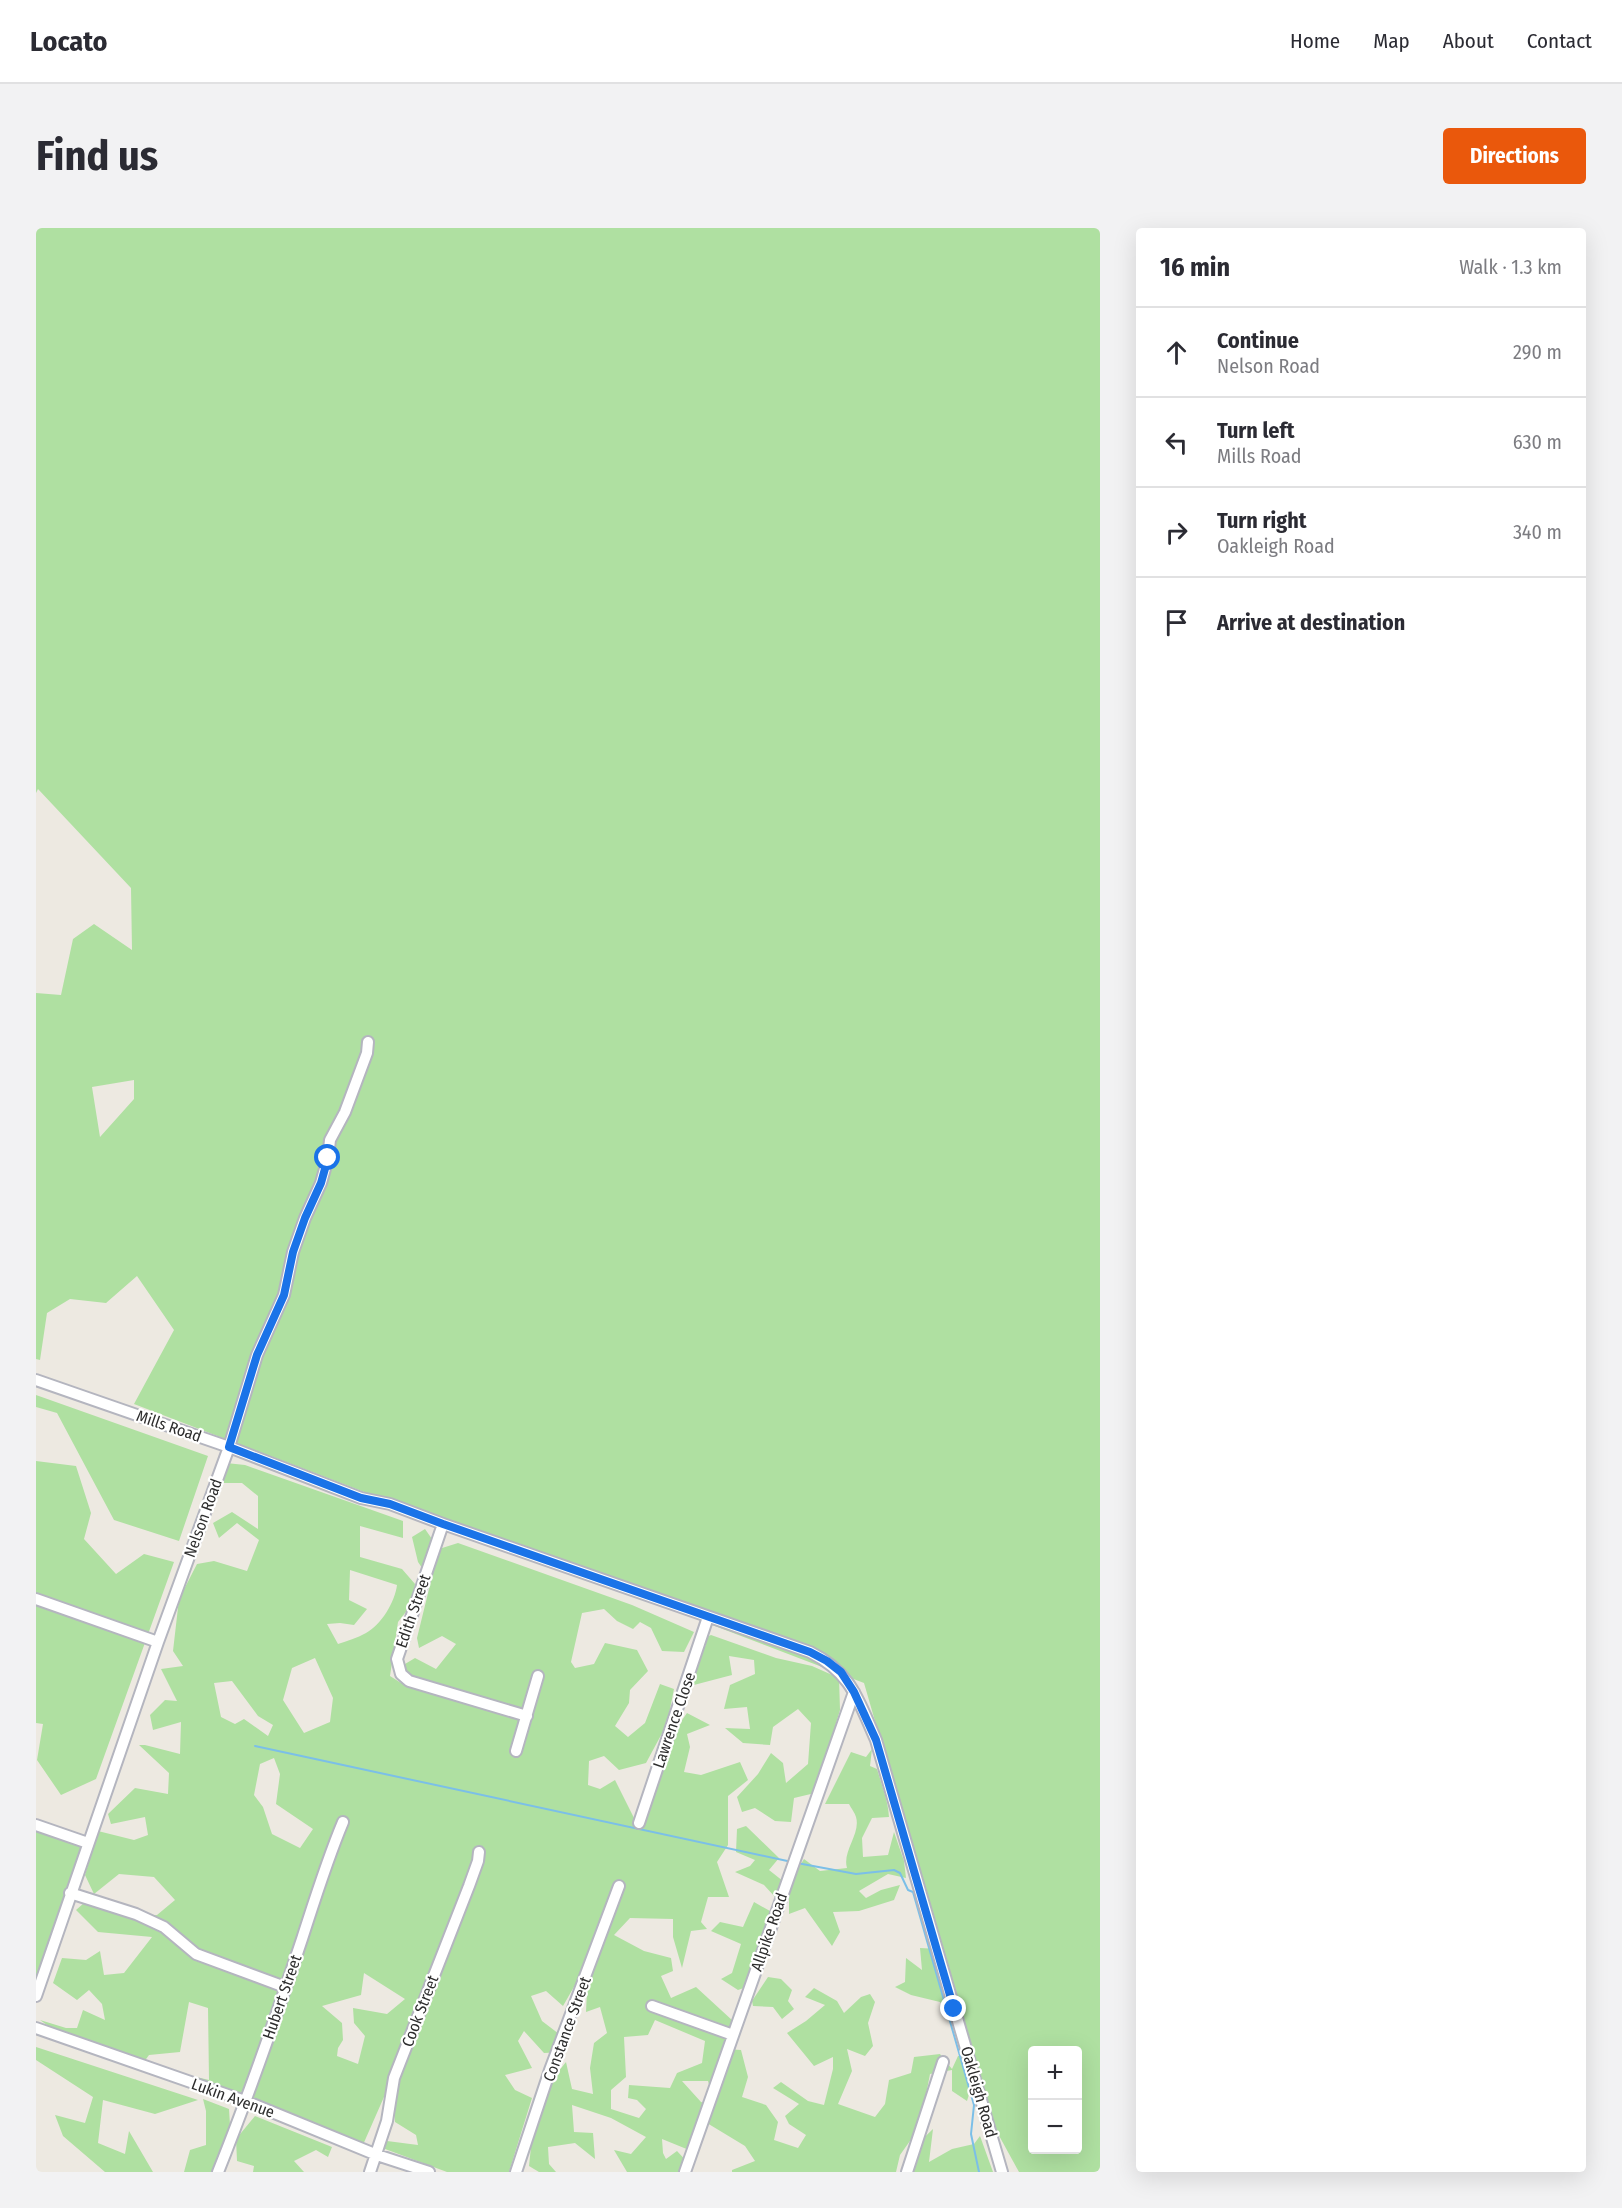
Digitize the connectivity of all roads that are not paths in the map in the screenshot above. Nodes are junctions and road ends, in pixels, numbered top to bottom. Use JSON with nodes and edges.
{"nodes":[{"id":1,"x":368,"y":1042,"type":"dead end"},
{"id":2,"x":36,"y":1380,"type":"edge"},
{"id":3,"x":229,"y":1447,"type":"junction"},
{"id":4,"x":443,"y":1524,"type":"junction"},
{"id":5,"x":36,"y":1599,"type":"edge"},
{"id":6,"x":708,"y":1617,"type":"junction"},
{"id":7,"x":158,"y":1642,"type":"junction"},
{"id":8,"x":841,"y":1672,"type":"joint"},
{"id":9,"x":538,"y":1676,"type":"dead end"},
{"id":10,"x":854,"y":1692,"type":"junction"},
{"id":11,"x":527,"y":1716,"type":"junction"},
{"id":12,"x":516,"y":1750,"type":"dead end"},
{"id":13,"x":343,"y":1822,"type":"dead end"},
{"id":14,"x":639,"y":1823,"type":"dead end"},
{"id":15,"x":36,"y":1825,"type":"edge"},
{"id":16,"x":88,"y":1843,"type":"junction"},
{"id":17,"x":479,"y":1852,"type":"dead end"},
{"id":18,"x":619,"y":1886,"type":"dead end"},
{"id":19,"x":70,"y":1893,"type":"junction"},
{"id":20,"x":285,"y":1987,"type":"junction"},
{"id":21,"x":36,"y":1996,"type":"edge"},
{"id":22,"x":652,"y":2006,"type":"dead end"},
{"id":23,"x":36,"y":2028,"type":"edge"},
{"id":24,"x":733,"y":2036,"type":"junction"},
{"id":25,"x":943,"y":2062,"type":"dead end"},
{"id":26,"x":245,"y":2101,"type":"junction"},
{"id":27,"x":376,"y":2154,"type":"junction"},
{"id":28,"x":218,"y":2172,"type":"edge"},
{"id":29,"x":370,"y":2172,"type":"edge"},
{"id":30,"x":429,"y":2172,"type":"edge"},
{"id":31,"x":516,"y":2172,"type":"edge"},
{"id":32,"x":685,"y":2172,"type":"edge"},
{"id":33,"x":908,"y":2172,"type":"edge"},
{"id":34,"x":1002,"y":2172,"type":"edge"}],
"edges":[{"from":1,"to":3,"type":"street","name":"Nelson Road"},
{"from":2,"to":3,"type":"street","name":"Mills Road"},
{"from":3,"to":4,"type":"street","name":"Mills Road"},
{"from":3,"to":7,"type":"street","name":"Nelson Road"},
{"from":4,"to":6,"type":"street","name":"Mills Road"},
{"from":4,"to":11,"type":"street","name":"Edith Street"},
{"from":5,"to":7,"type":"street"},
{"from":6,"to":8,"type":"street","name":"Mills Road"},
{"from":6,"to":14,"type":"street","name":"Lawrence Close"},
{"from":7,"to":16,"type":"street","name":"Nelson Road"},
{"from":8,"to":10,"type":"street","name":"Oakleigh Road"},
{"from":9,"to":11,"type":"street"},
{"from":10,"to":24,"type":"street","name":"Allpike Road"},
{"from":10,"to":34,"type":"street","name":"Oakleigh Road"},
{"from":11,"to":12,"type":"street"},
{"from":13,"to":20,"type":"street","name":"Hubert Street"},
{"from":15,"to":16,"type":"street"},
{"from":16,"to":19,"type":"street","name":"Nelson Road"},
{"from":17,"to":27,"type":"street","name":"Cook Street"},
{"from":18,"to":31,"type":"street","name":"Constance Street"},
{"from":19,"to":20,"type":"street"},
{"from":19,"to":21,"type":"street","name":"Nelson Road"},
{"from":20,"to":26,"type":"street","name":"Hubert Street"},
{"from":22,"to":24,"type":"street"},
{"from":23,"to":26,"type":"street","name":"Lukin Avenue"},
{"from":24,"to":32,"type":"street","name":"Allpike Road"},
{"from":25,"to":33,"type":"street"},
{"from":26,"to":27,"type":"street","name":"Lukin Avenue"},
{"from":26,"to":28,"type":"street","name":"Hubert Street"},
{"from":27,"to":29,"type":"street","name":"Cook Street"},
{"from":27,"to":30,"type":"street","name":"Lukin Avenue"}]}
